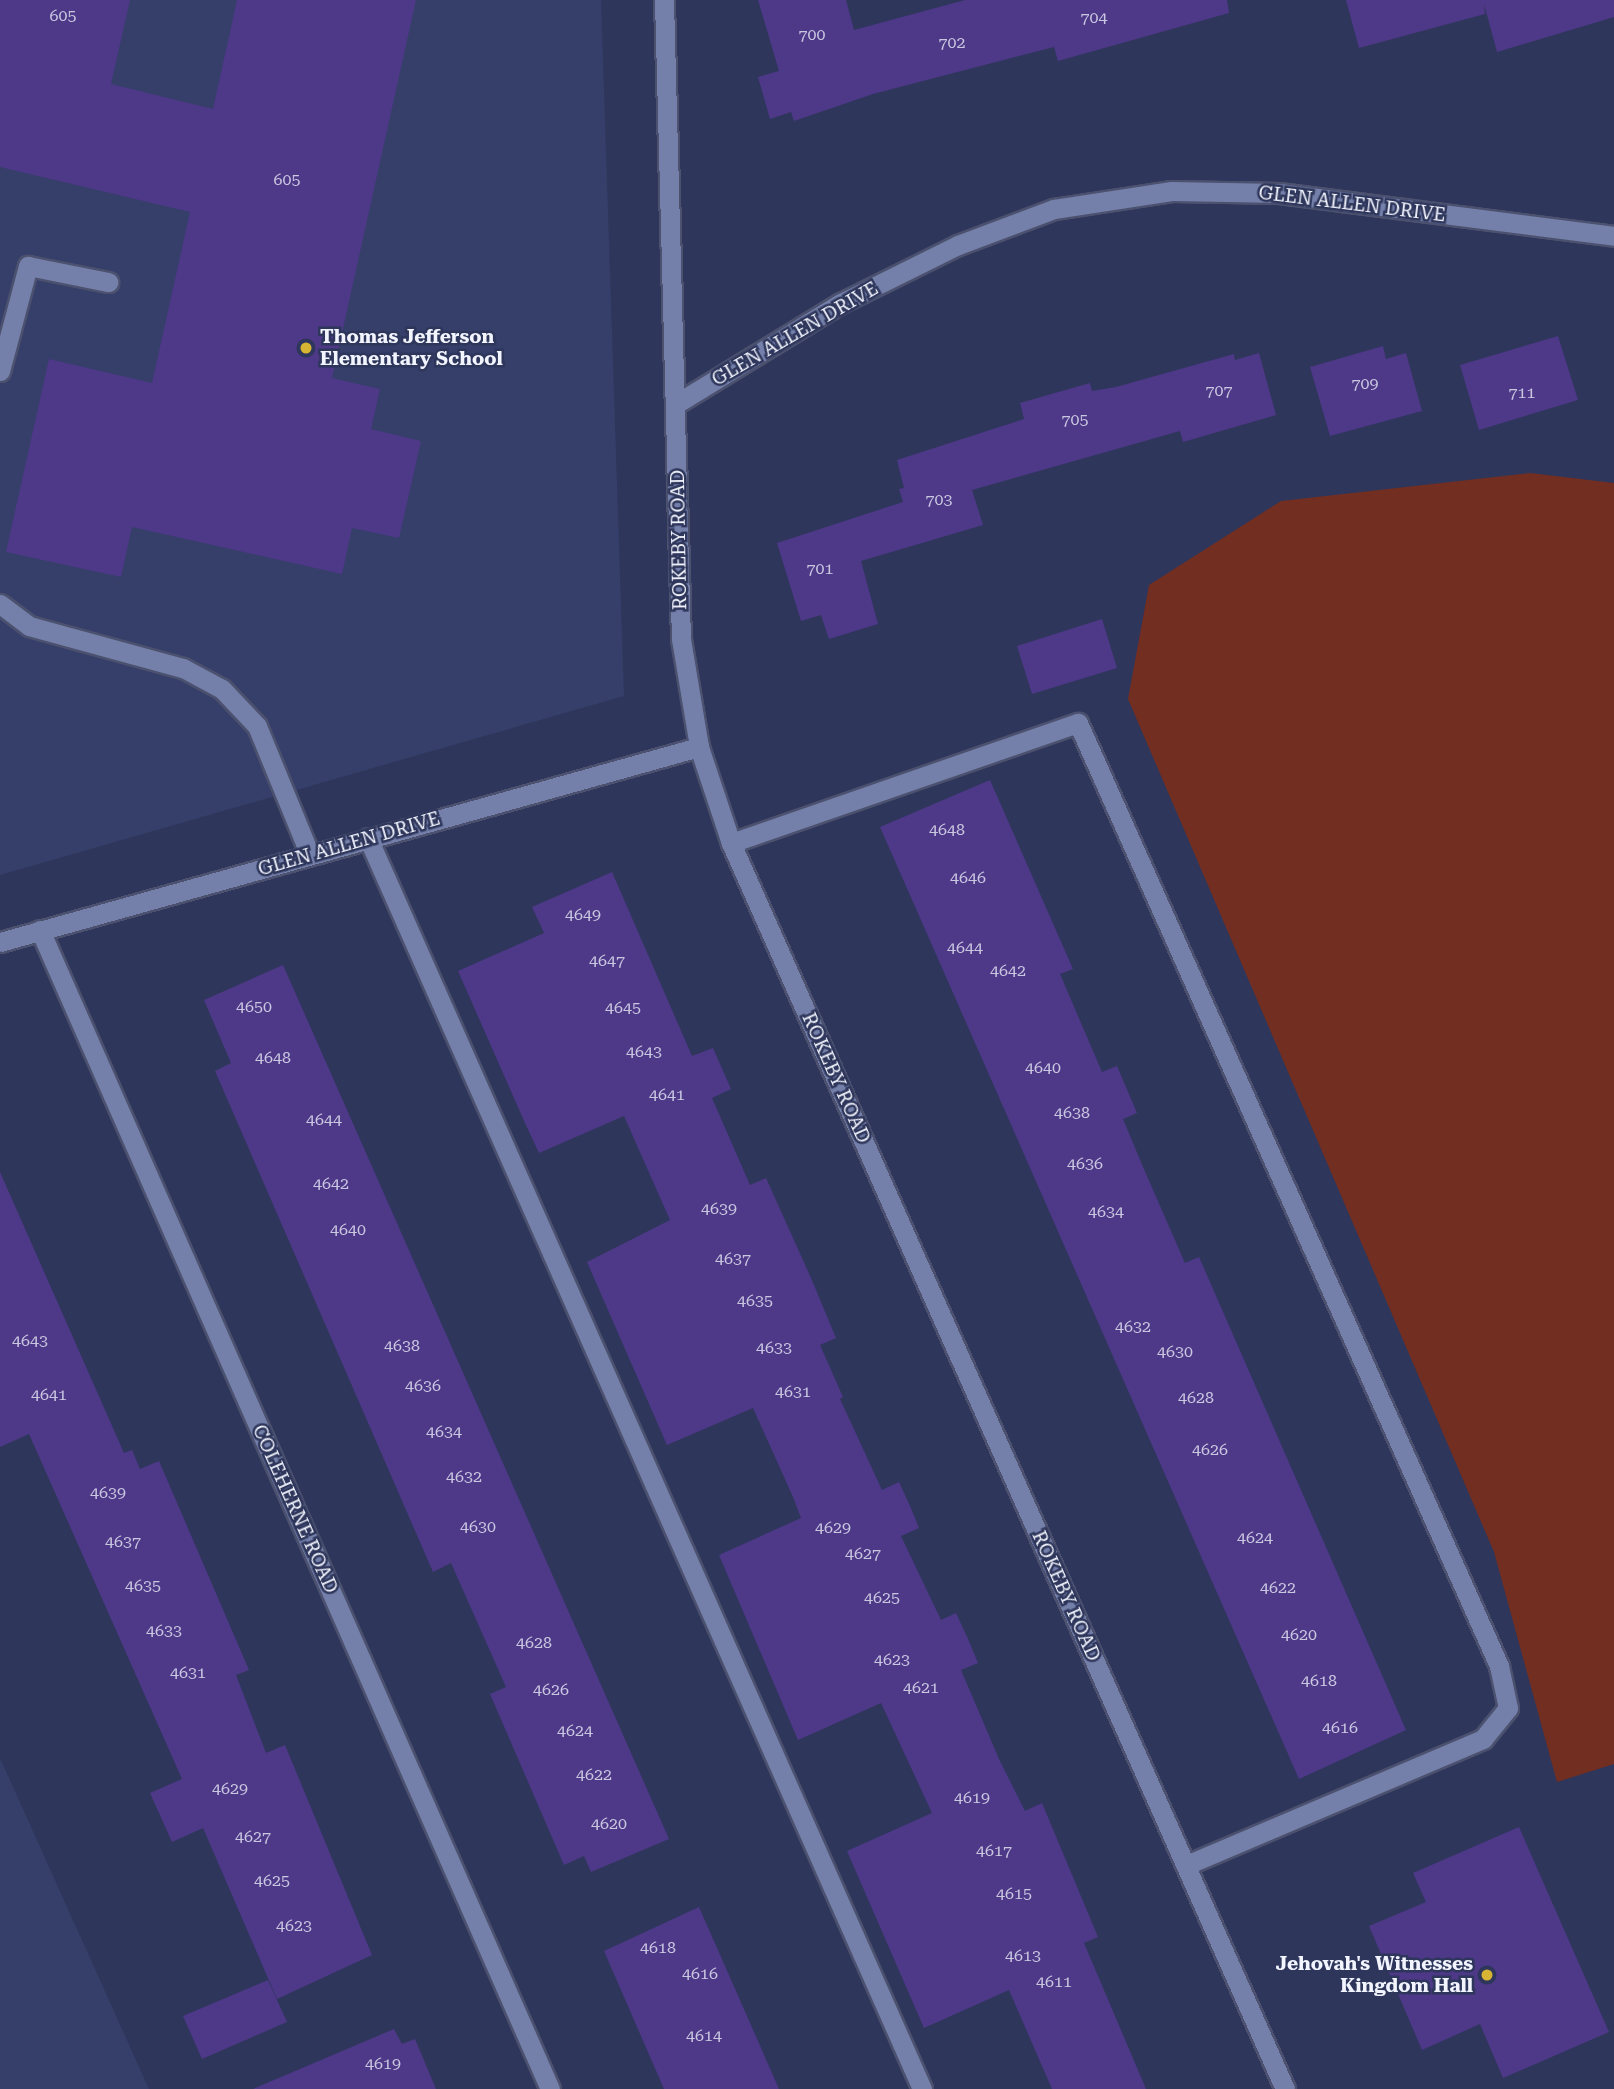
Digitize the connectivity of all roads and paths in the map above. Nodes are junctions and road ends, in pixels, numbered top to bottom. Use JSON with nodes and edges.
{"nodes":[{"id":1,"x":664,"y":0,"type":"edge"},
{"id":2,"x":1614,"y":236,"type":"edge"},
{"id":3,"x":108,"y":282,"type":"dead end"},
{"id":4,"x":0,"y":371,"type":"edge"},
{"id":5,"x":676,"y":404,"type":"junction"},
{"id":6,"x":0,"y":604,"type":"edge"},
{"id":7,"x":699,"y":747,"type":"junction"},
{"id":8,"x":368,"y":838,"type":"junction"},
{"id":9,"x":732,"y":843,"type":"junction"},
{"id":10,"x":310,"y":855,"type":"junction"},
{"id":11,"x":40,"y":930,"type":"junction"},
{"id":12,"x":0,"y":942,"type":"edge"},
{"id":13,"x":1186,"y":1865,"type":"junction"},
{"id":14,"x":550,"y":2089,"type":"edge"},
{"id":15,"x":922,"y":2089,"type":"edge"},
{"id":16,"x":1286,"y":2089,"type":"edge"}],
"edges":[{"from":1,"to":5,"type":"street","name":"ROKEBY ROAD"},
{"from":2,"to":5,"type":"street","name":"GLEN ALLEN DRIVE"},
{"from":3,"to":4,"type":"street"},
{"from":5,"to":7,"type":"street","name":"ROKEBY ROAD"},
{"from":6,"to":10,"type":"street"},
{"from":7,"to":8,"type":"street","name":"GLEN ALLEN DRIVE"},
{"from":7,"to":9,"type":"street","name":"ROKEBY ROAD"},
{"from":8,"to":10,"type":"street","name":"GLEN ALLEN DRIVE"},
{"from":8,"to":15,"type":"street"},
{"from":9,"to":13,"type":"street","name":"ROKEBY ROAD"},
{"from":9,"to":13,"type":"street"},
{"from":10,"to":11,"type":"street","name":"GLEN ALLEN DRIVE"},
{"from":11,"to":12,"type":"street","name":"GLEN ALLEN DRIVE"},
{"from":11,"to":14,"type":"street","name":"COLEHERNE ROAD"},
{"from":13,"to":16,"type":"street","name":"ROKEBY ROAD"}]}
